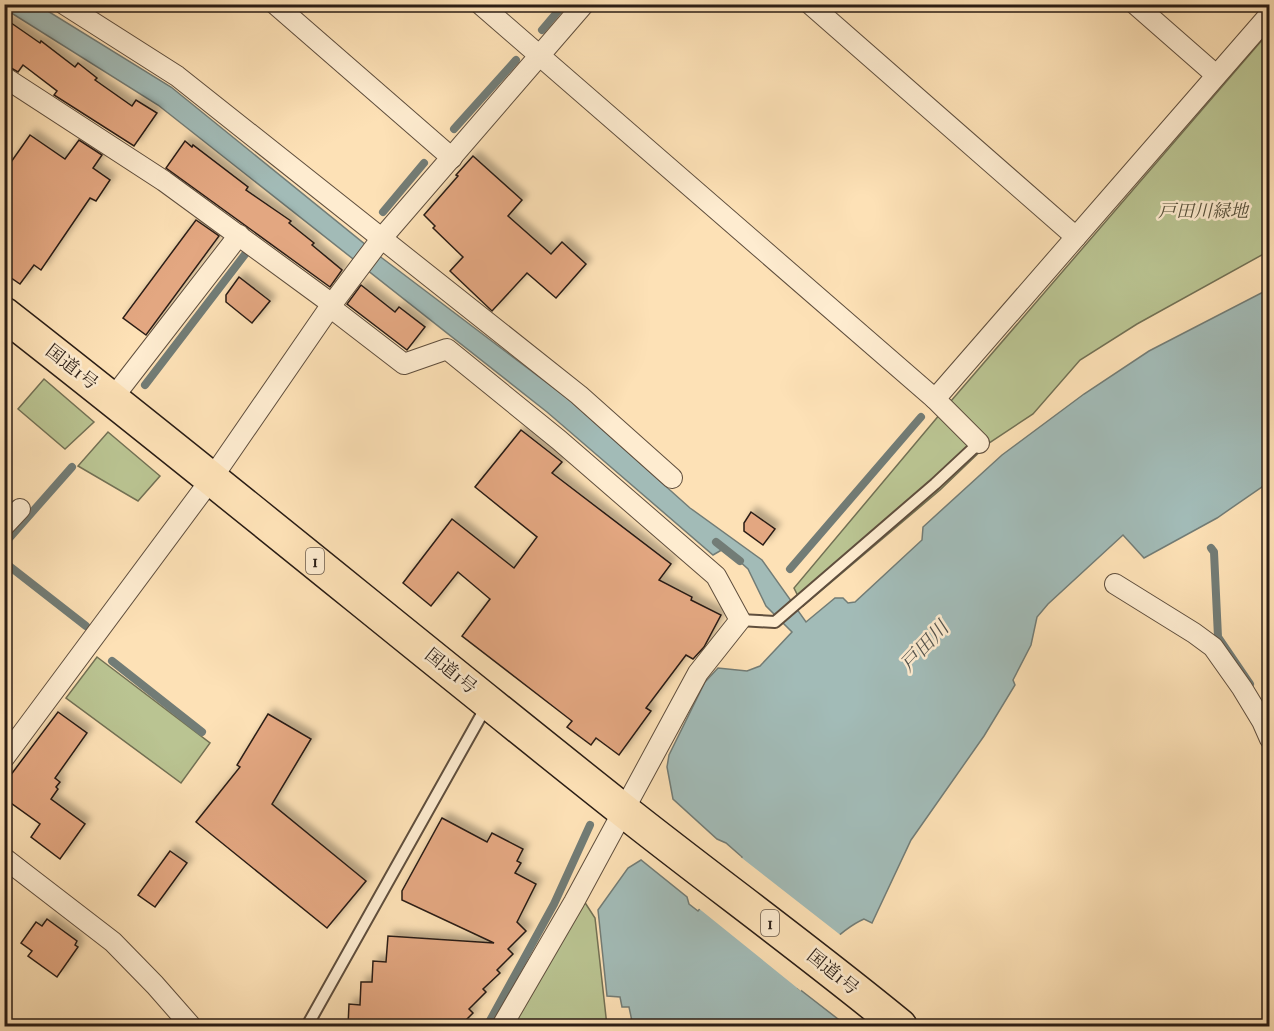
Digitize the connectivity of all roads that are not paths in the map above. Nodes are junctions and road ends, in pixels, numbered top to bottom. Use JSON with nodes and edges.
{"nodes":[{"id":1,"x":64,"y":4,"type":"edge"},
{"id":2,"x":275,"y":4,"type":"edge"},
{"id":3,"x":480,"y":4,"type":"edge"},
{"id":4,"x":584,"y":4,"type":"edge"},
{"id":5,"x":810,"y":4,"type":"edge"},
{"id":6,"x":1135,"y":4,"type":"edge"},
{"id":7,"x":1269,"y":14,"type":"edge"},
{"id":8,"x":539,"y":57,"type":"junction"},
{"id":9,"x":1216,"y":75,"type":"junction"},
{"id":10,"x":4,"y":77,"type":"edge"},
{"id":11,"x":452,"y":158,"type":"junction"},
{"id":12,"x":239,"y":234,"type":"junction"},
{"id":13,"x":1076,"y":237,"type":"junction"},
{"id":14,"x":378,"y":243,"type":"junction"},
{"id":15,"x":331,"y":305,"type":"junction"},
{"id":16,"x":4,"y":314,"type":"edge"},
{"id":17,"x":112,"y":399,"type":"junction"},
{"id":18,"x":935,"y":399,"type":"junction"},
{"id":19,"x":979,"y":443,"type":"joint"},
{"id":20,"x":672,"y":477,"type":"dead end"},
{"id":21,"x":212,"y":478,"type":"junction"},
{"id":22,"x":20,"y":509,"type":"dead end"},
{"id":23,"x":4,"y":526,"type":"edge"},
{"id":24,"x":1115,"y":584,"type":"dead end"},
{"id":25,"x":740,"y":620,"type":"junction"},
{"id":26,"x":489,"y":702,"type":"junction"},
{"id":27,"x":1267,"y":726,"type":"edge"},
{"id":28,"x":4,"y":758,"type":"edge"},
{"id":29,"x":623,"y":810,"type":"junction"},
{"id":30,"x":4,"y":858,"type":"edge"},
{"id":31,"x":190,"y":1026,"type":"edge"},
{"id":32,"x":307,"y":1026,"type":"edge"},
{"id":33,"x":502,"y":1026,"type":"edge"},
{"id":34,"x":900,"y":1026,"type":"edge"}],
"edges":[{"from":1,"to":14,"type":"street"},
{"from":2,"to":11,"type":"street"},
{"from":3,"to":8,"type":"street"},
{"from":4,"to":8,"type":"street"},
{"from":5,"to":13,"type":"street"},
{"from":6,"to":9,"type":"street"},
{"from":7,"to":9,"type":"street"},
{"from":8,"to":11,"type":"street"},
{"from":8,"to":18,"type":"street"},
{"from":9,"to":13,"type":"street"},
{"from":10,"to":12,"type":"street"},
{"from":11,"to":14,"type":"street"},
{"from":12,"to":15,"type":"street"},
{"from":12,"to":17,"type":"street"},
{"from":13,"to":18,"type":"street"},
{"from":14,"to":15,"type":"street"},
{"from":14,"to":20,"type":"street"},
{"from":15,"to":21,"type":"street"},
{"from":15,"to":25,"type":"street"},
{"from":16,"to":17,"type":"highway","name":"国道1号","number":"1"},
{"from":17,"to":21,"type":"highway","name":"国道1号","number":"1"},
{"from":18,"to":19,"type":"street"},
{"from":19,"to":25,"type":"lane"},
{"from":21,"to":26,"type":"highway","name":"国道1号","number":"1"},
{"from":21,"to":28,"type":"street"},
{"from":22,"to":23,"type":"street"},
{"from":24,"to":27,"type":"street"},
{"from":25,"to":29,"type":"street"},
{"from":26,"to":29,"type":"highway","name":"国道1号","number":"1"},
{"from":26,"to":32,"type":"lane"},
{"from":29,"to":33,"type":"street"},
{"from":29,"to":34,"type":"highway","name":"国道1号","number":"1"},
{"from":30,"to":31,"type":"street"}]}
